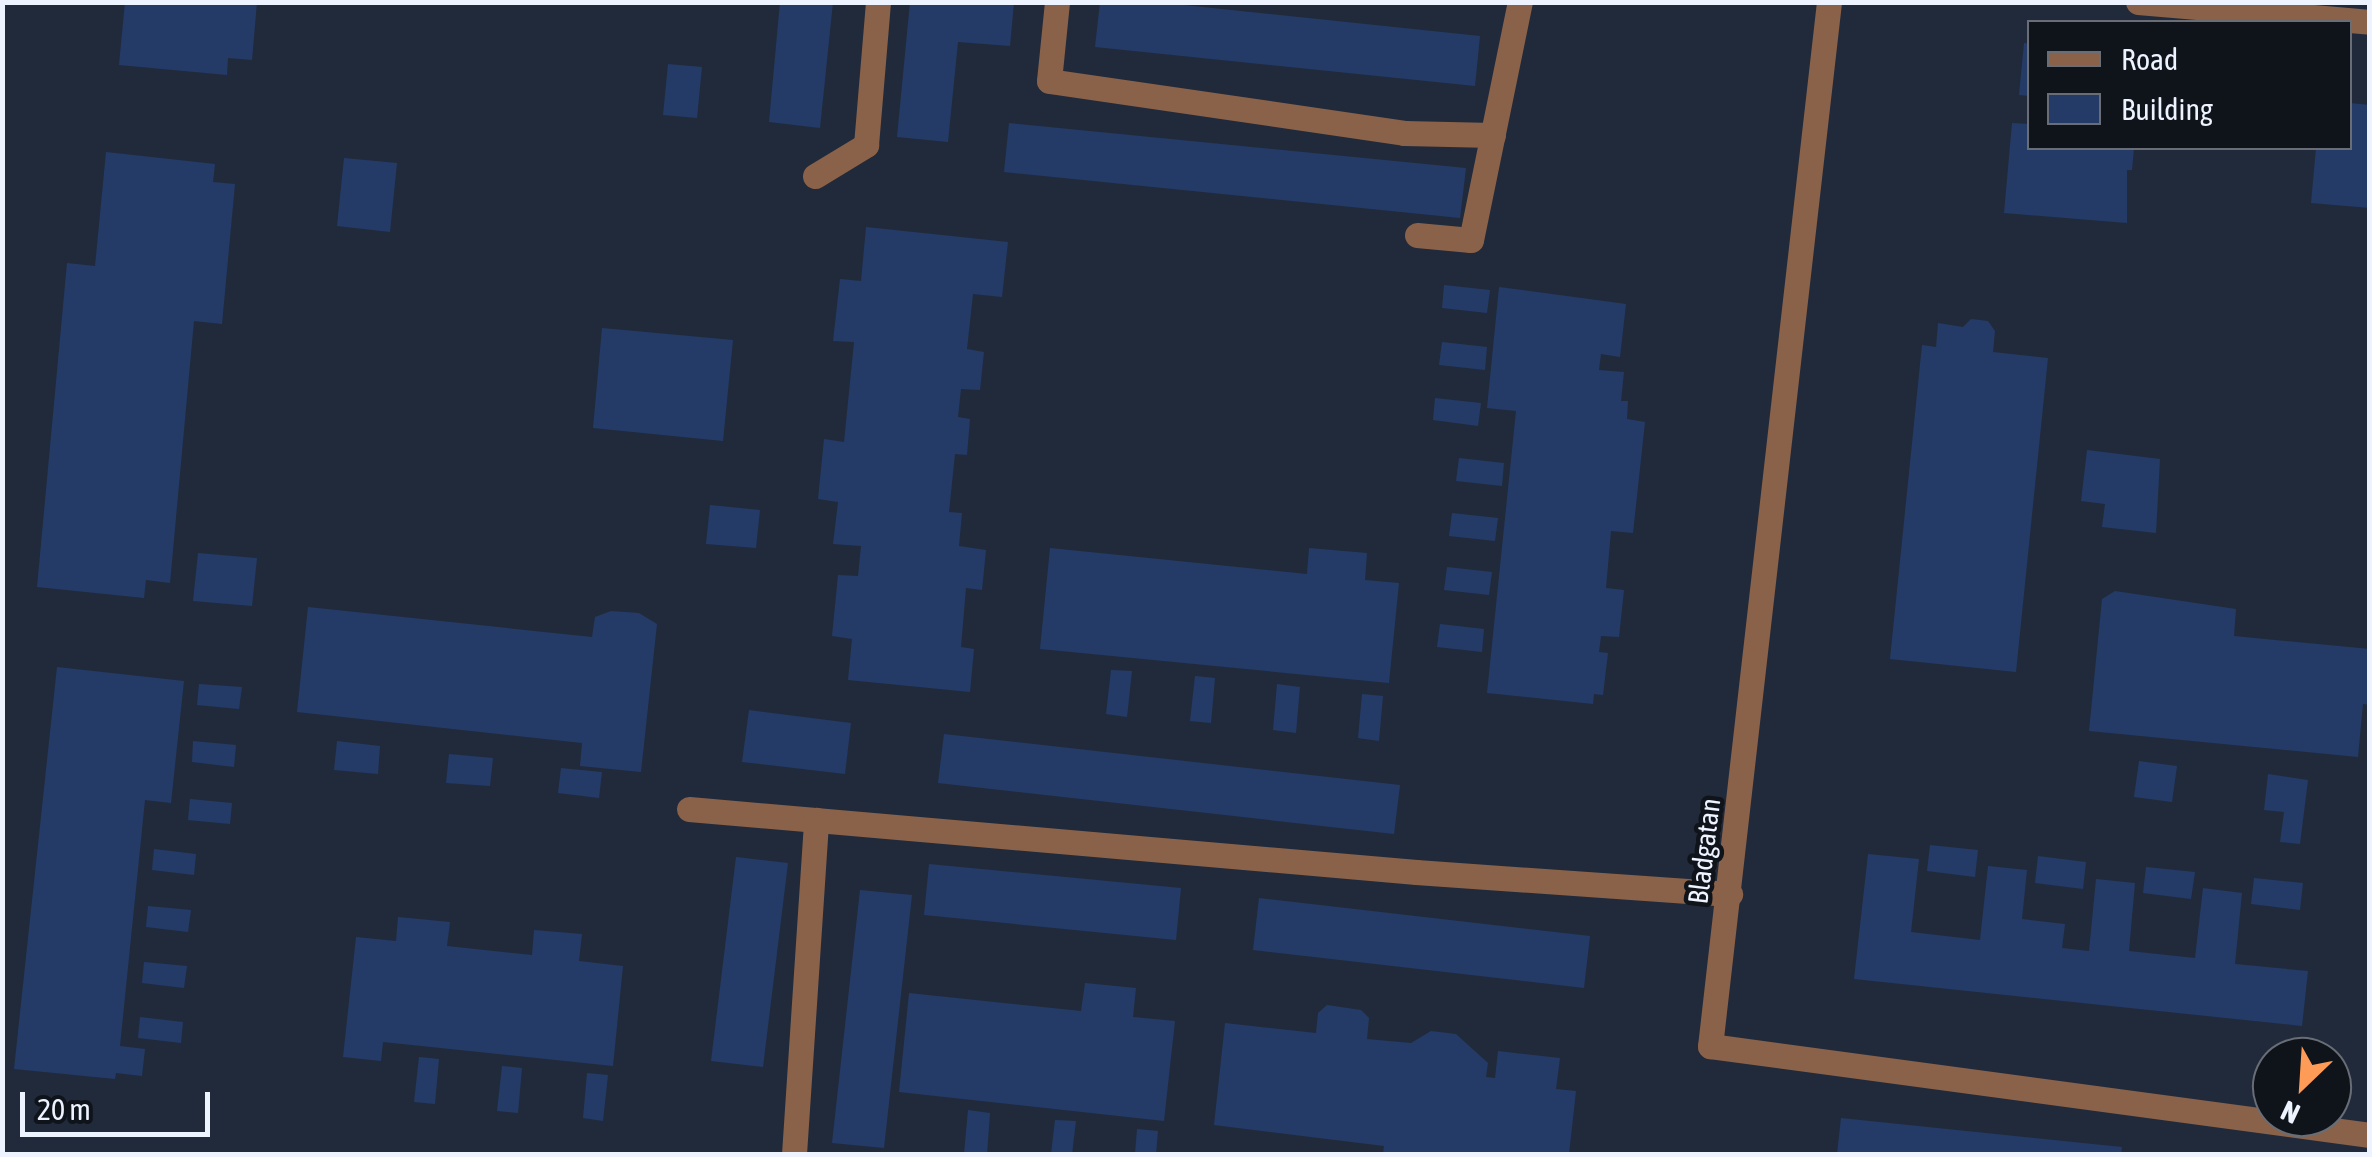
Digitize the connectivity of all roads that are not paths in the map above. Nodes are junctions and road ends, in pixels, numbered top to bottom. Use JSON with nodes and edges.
{"nodes":[{"id":1,"x":878,"y":2,"type":"edge"},
{"id":2,"x":1057,"y":2,"type":"edge"},
{"id":3,"x":1520,"y":2,"type":"edge"},
{"id":4,"x":1829,"y":2,"type":"edge"},
{"id":5,"x":2138,"y":2,"type":"edge"},
{"id":6,"x":2347,"y":20,"type":"edge"},
{"id":7,"x":1493,"y":134,"type":"junction"},
{"id":8,"x":815,"y":176,"type":"dead end"},
{"id":9,"x":1416,"y":235,"type":"dead end"},
{"id":10,"x":689,"y":809,"type":"dead end"},
{"id":11,"x":816,"y":820,"type":"junction"},
{"id":12,"x":1730,"y":894,"type":"junction"},
{"id":13,"x":2370,"y":1135,"type":"edge"},
{"id":14,"x":794,"y":1154,"type":"edge"}],
"edges":[{"from":1,"to":8,"type":"street"},
{"from":2,"to":7,"type":"street"},
{"from":3,"to":7,"type":"street"},
{"from":4,"to":12,"type":"street","name":"Bladgatan"},
{"from":5,"to":6,"type":"street"},
{"from":7,"to":9,"type":"street"},
{"from":10,"to":11,"type":"street"},
{"from":11,"to":12,"type":"street"},
{"from":11,"to":14,"type":"street"},
{"from":12,"to":13,"type":"street","name":"Bladgatan"}]}
